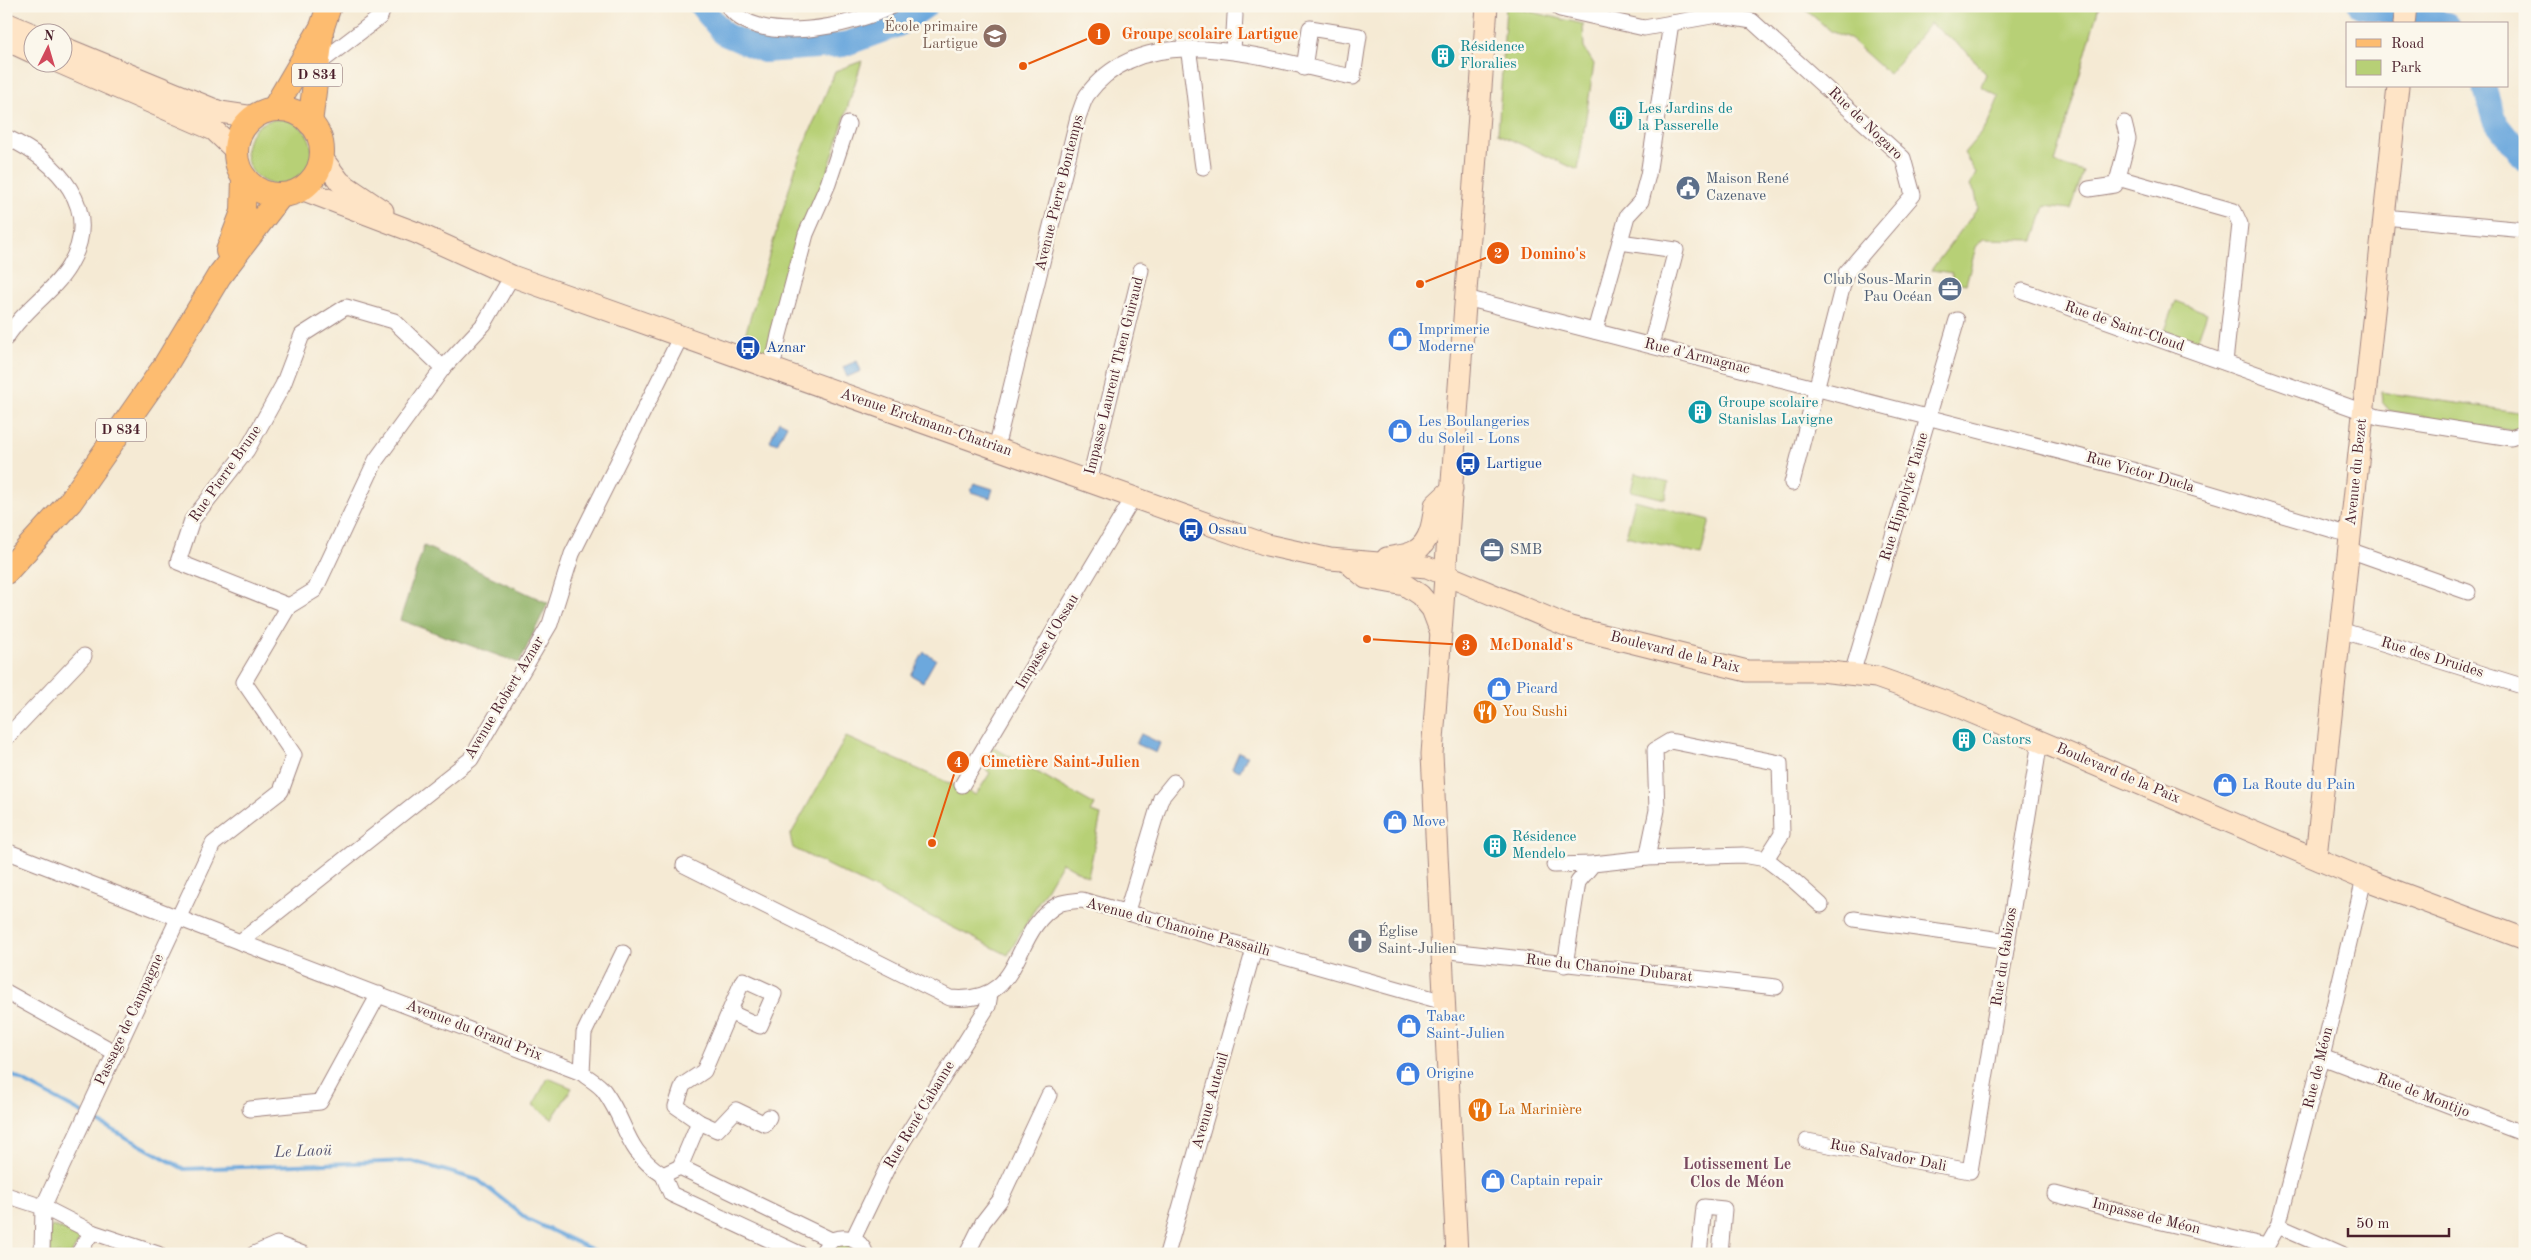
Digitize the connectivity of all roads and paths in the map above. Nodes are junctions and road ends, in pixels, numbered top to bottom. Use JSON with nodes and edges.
{"nodes":[{"id":1,"x":384,"y":6,"type":"edge"},
{"id":2,"x":728,"y":6,"type":"edge"},
{"id":3,"x":892,"y":6,"type":"edge"},
{"id":4,"x":1487,"y":6,"type":"edge"},
{"id":5,"x":2406,"y":6,"type":"edge"},
{"id":6,"x":1560,"y":9,"type":"dead end"},
{"id":7,"x":1235,"y":15,"type":"dead end"},
{"id":8,"x":326,"y":17,"type":"edge"},
{"id":9,"x":2404,"y":22,"type":"edge"},
{"id":10,"x":6,"y":23,"type":"edge"},
{"id":11,"x":1671,"y":23,"type":"junction"},
{"id":12,"x":22,"y":30,"type":"edge"},
{"id":13,"x":6,"y":40,"type":"edge"},
{"id":14,"x":22,"y":47,"type":"edge"},
{"id":15,"x":1188,"y":49,"type":"junction"},
{"id":16,"x":1234,"y":50,"type":"junction"},
{"id":17,"x":72,"y":51,"type":"edge"},
{"id":18,"x":318,"y":64,"type":"junction"},
{"id":19,"x":72,"y":68,"type":"edge"},
{"id":20,"x":1304,"y":68,"type":"dead end"},
{"id":21,"x":2398,"y":88,"type":"edge"},
{"id":22,"x":264,"y":113,"type":"junction"},
{"id":23,"x":310,"y":123,"type":"junction"},
{"id":24,"x":2124,"y":123,"type":"dead end"},
{"id":25,"x":848,"y":124,"type":"dead end"},
{"id":26,"x":6,"y":137,"type":"edge"},
{"id":27,"x":236,"y":151,"type":"junction"},
{"id":28,"x":322,"y":158,"type":"junction"},
{"id":29,"x":1203,"y":167,"type":"dead end"},
{"id":30,"x":244,"y":177,"type":"junction"},
{"id":31,"x":2118,"y":178,"type":"junction"},
{"id":32,"x":2089,"y":189,"type":"dead end"},
{"id":33,"x":291,"y":192,"type":"junction"},
{"id":34,"x":2384,"y":217,"type":"junction"},
{"id":35,"x":2525,"y":230,"type":"edge"},
{"id":36,"x":417,"y":233,"type":"junction"},
{"id":37,"x":1620,"y":242,"type":"junction"},
{"id":38,"x":1141,"y":270,"type":"dead end"},
{"id":39,"x":219,"y":276,"type":"junction"},
{"id":40,"x":512,"y":276,"type":"junction"},
{"id":41,"x":2022,"y":291,"type":"dead end"},
{"id":42,"x":1466,"y":298,"type":"junction"},
{"id":43,"x":1957,"y":320,"type":"dead end"},
{"id":44,"x":1595,"y":331,"type":"junction"},
{"id":45,"x":6,"y":338,"type":"edge"},
{"id":46,"x":680,"y":338,"type":"junction"},
{"id":47,"x":1651,"y":346,"type":"junction"},
{"id":48,"x":2225,"y":362,"type":"junction"},
{"id":49,"x":443,"y":368,"type":"junction"},
{"id":50,"x":772,"y":369,"type":"junction"},
{"id":51,"x":1817,"y":388,"type":"junction"},
{"id":52,"x":2364,"y":412,"type":"junction"},
{"id":53,"x":1928,"y":417,"type":"junction"},
{"id":54,"x":2525,"y":433,"type":"edge"},
{"id":55,"x":996,"y":448,"type":"junction"},
{"id":56,"x":1089,"y":482,"type":"junction"},
{"id":57,"x":1792,"y":483,"type":"dead end"},
{"id":58,"x":1452,"y":489,"type":"junction"},
{"id":59,"x":1133,"y":498,"type":"junction"},
{"id":60,"x":2350,"y":542,"type":"junction"},
{"id":61,"x":1346,"y":560,"type":"junction"},
{"id":62,"x":1370,"y":562,"type":"junction"},
{"id":63,"x":6,"y":572,"type":"edge"},
{"id":64,"x":1445,"y":575,"type":"junction"},
{"id":65,"x":2468,"y":592,"type":"dead end"},
{"id":66,"x":289,"y":606,"type":"junction"},
{"id":67,"x":2340,"y":630,"type":"junction"},
{"id":68,"x":1441,"y":631,"type":"junction"},
{"id":69,"x":84,"y":656,"type":"dead end"},
{"id":70,"x":1852,"y":674,"type":"junction"},
{"id":71,"x":2525,"y":687,"type":"edge"},
{"id":72,"x":6,"y":738,"type":"edge"},
{"id":73,"x":2040,"y":741,"type":"junction"},
{"id":74,"x":1174,"y":782,"type":"dead end"},
{"id":75,"x":962,"y":785,"type":"dead end"},
{"id":76,"x":6,"y":850,"type":"edge"},
{"id":77,"x":2316,"y":857,"type":"junction"},
{"id":78,"x":1647,"y":858,"type":"junction"},
{"id":79,"x":1766,"y":859,"type":"junction"},
{"id":80,"x":1593,"y":864,"type":"junction"},
{"id":81,"x":684,"y":865,"type":"dead end"},
{"id":82,"x":1554,"y":865,"type":"dead end"},
{"id":83,"x":2364,"y":879,"type":"junction"},
{"id":84,"x":1821,"y":905,"type":"dead end"},
{"id":85,"x":1127,"y":911,"type":"junction"},
{"id":86,"x":177,"y":918,"type":"junction"},
{"id":87,"x":1854,"y":918,"type":"dead end"},
{"id":88,"x":2525,"y":939,"type":"edge"},
{"id":89,"x":2008,"y":941,"type":"junction"},
{"id":90,"x":240,"y":942,"type":"junction"},
{"id":91,"x":1254,"y":948,"type":"junction"},
{"id":92,"x":1442,"y":950,"type":"junction"},
{"id":93,"x":623,"y":952,"type":"dead end"},
{"id":94,"x":1565,"y":965,"type":"junction"},
{"id":95,"x":1776,"y":987,"type":"dead end"},
{"id":96,"x":6,"y":992,"type":"edge"},
{"id":97,"x":379,"y":994,"type":"junction"},
{"id":98,"x":990,"y":994,"type":"junction"},
{"id":99,"x":1444,"y":1002,"type":"junction"},
{"id":100,"x":729,"y":1012,"type":"dead end"},
{"id":101,"x":116,"y":1053,"type":"junction"},
{"id":102,"x":2322,"y":1057,"type":"junction"},
{"id":103,"x":582,"y":1073,"type":"junction"},
{"id":104,"x":1049,"y":1095,"type":"dead end"},
{"id":105,"x":250,"y":1109,"type":"dead end"},
{"id":106,"x":769,"y":1117,"type":"dead end"},
{"id":107,"x":699,"y":1122,"type":"junction"},
{"id":108,"x":2525,"y":1134,"type":"edge"},
{"id":109,"x":1807,"y":1141,"type":"dead end"},
{"id":110,"x":680,"y":1167,"type":"junction"},
{"id":111,"x":1970,"y":1171,"type":"joint"},
{"id":112,"x":664,"y":1175,"type":"junction"},
{"id":113,"x":2056,"y":1194,"type":"dead end"},
{"id":114,"x":6,"y":1195,"type":"edge"},
{"id":115,"x":43,"y":1207,"type":"junction"},
{"id":116,"x":2278,"y":1226,"type":"junction"},
{"id":117,"x":92,"y":1232,"type":"junction"},
{"id":118,"x":853,"y":1239,"type":"junction"},
{"id":119,"x":832,"y":1240,"type":"junction"},
{"id":120,"x":2264,"y":1250,"type":"edge"},
{"id":121,"x":42,"y":1254,"type":"edge"},
{"id":122,"x":78,"y":1254,"type":"edge"},
{"id":123,"x":158,"y":1254,"type":"edge"},
{"id":124,"x":254,"y":1254,"type":"edge"},
{"id":125,"x":303,"y":1254,"type":"edge"},
{"id":126,"x":800,"y":1254,"type":"edge"},
{"id":127,"x":821,"y":1254,"type":"edge"},
{"id":128,"x":866,"y":1254,"type":"edge"},
{"id":129,"x":967,"y":1254,"type":"edge"},
{"id":130,"x":1167,"y":1254,"type":"edge"},
{"id":131,"x":1457,"y":1254,"type":"edge"},
{"id":132,"x":1699,"y":1254,"type":"edge"},
{"id":133,"x":1720,"y":1254,"type":"edge"},
{"id":134,"x":2342,"y":1254,"type":"edge"}],
"edges":[{"from":1,"to":18,"type":"street"},
{"from":2,"to":3,"type":"street"},
{"from":4,"to":42,"type":"main road"},
{"from":5,"to":9,"type":"main road"},
{"from":6,"to":11,"type":"street","name":"Rue de Nogaro"},
{"from":7,"to":16,"type":"street"},
{"from":8,"to":18,"type":"main road","number":"D 834"},
{"from":8,"to":22,"type":"main road","number":"D 834"},
{"from":10,"to":12,"type":"main road"},
{"from":11,"to":37,"type":"street"},
{"from":11,"to":51,"type":"street","name":"Rue de Nogaro"},
{"from":13,"to":14,"type":"main road"},
{"from":15,"to":16,"type":"street","name":"Avenue Pierre Bontemps"},
{"from":15,"to":29,"type":"street"},
{"from":15,"to":55,"type":"street","name":"Avenue Pierre Bontemps"},
{"from":16,"to":20,"type":"street","name":"Avenue Pierre Bontemps"},
{"from":17,"to":22,"type":"main road"},
{"from":18,"to":23,"type":"main road","number":"D 834"},
{"from":19,"to":27,"type":"main road"},
{"from":21,"to":34,"type":"main road","name":"Avenue du Bezet"},
{"from":22,"to":23,"type":"main road"},
{"from":22,"to":27,"type":"main road"},
{"from":23,"to":28,"type":"main road"},
{"from":24,"to":31,"type":"street"},
{"from":25,"to":50,"type":"street"},
{"from":26,"to":45,"type":"street"},
{"from":27,"to":30,"type":"main road"},
{"from":28,"to":33,"type":"main road"},
{"from":28,"to":36,"type":"main road","name":"Avenue Erckmann-Chatrian"},
{"from":30,"to":33,"type":"main road"},
{"from":30,"to":39,"type":"main road","number":"D 834"},
{"from":31,"to":32,"type":"street"},
{"from":31,"to":48,"type":"street"},
{"from":33,"to":36,"type":"main road","name":"Avenue Erckmann-Chatrian"},
{"from":33,"to":39,"type":"main road","number":"D 834"},
{"from":34,"to":35,"type":"street"},
{"from":34,"to":52,"type":"main road","name":"Avenue du Bezet"},
{"from":36,"to":40,"type":"main road","name":"Avenue Erckmann-Chatrian"},
{"from":37,"to":44,"type":"street"},
{"from":37,"to":47,"type":"street"},
{"from":38,"to":56,"type":"street","name":"Impasse Laurent Then Guiraud"},
{"from":39,"to":63,"type":"main road","number":"D 834"},
{"from":40,"to":46,"type":"main road","name":"Avenue Erckmann-Chatrian"},
{"from":40,"to":49,"type":"street"},
{"from":41,"to":48,"type":"street","name":"Rue de Saint-Cloud"},
{"from":42,"to":44,"type":"street","name":"Rue d'Armagnac"},
{"from":42,"to":58,"type":"main road"},
{"from":43,"to":53,"type":"street","name":"Rue Hippolyte Taine"},
{"from":44,"to":47,"type":"street","name":"Rue d'Armagnac"},
{"from":46,"to":50,"type":"main road","name":"Avenue Erckmann-Chatrian"},
{"from":46,"to":90,"type":"street","name":"Avenue Robert Aznar"},
{"from":47,"to":51,"type":"street","name":"Rue d'Armagnac"},
{"from":48,"to":52,"type":"street","name":"Rue de Saint-Cloud"},
{"from":49,"to":66,"type":"street"},
{"from":49,"to":66,"type":"street","name":"Rue Pierre Brune"},
{"from":50,"to":55,"type":"main road","name":"Avenue Erckmann-Chatrian"},
{"from":51,"to":53,"type":"street","name":"Rue d'Armagnac"},
{"from":51,"to":57,"type":"street","name":"Rue de Nogaro"},
{"from":52,"to":54,"type":"street","name":"Rue de Saint-Cloud"},
{"from":52,"to":60,"type":"main road","name":"Avenue du Bezet"},
{"from":53,"to":60,"type":"street","name":"Rue Victor Ducla"},
{"from":53,"to":70,"type":"street","name":"Rue Hippolyte Taine"},
{"from":55,"to":56,"type":"main road","name":"Avenue Erckmann-Chatrian"},
{"from":56,"to":59,"type":"main road","name":"Avenue Erckmann-Chatrian"},
{"from":58,"to":62,"type":"main road"},
{"from":58,"to":64,"type":"main road"},
{"from":59,"to":61,"type":"main road","name":"Avenue Erckmann-Chatrian"},
{"from":59,"to":75,"type":"street","name":"Impasse d'Ossau"},
{"from":60,"to":65,"type":"street","name":"Rue Victor Ducla"},
{"from":60,"to":67,"type":"main road","name":"Avenue du Bezet"},
{"from":61,"to":62,"type":"main road","name":"Avenue Erckmann-Chatrian"},
{"from":61,"to":68,"type":"main road"},
{"from":62,"to":64,"type":"main road","name":"Avenue Erckmann-Chatrian"},
{"from":64,"to":68,"type":"main road"},
{"from":64,"to":70,"type":"main road","name":"Boulevard de la Paix"},
{"from":66,"to":86,"type":"street","name":"Passage de Campagne"},
{"from":67,"to":71,"type":"street","name":"Rue des Druides"},
{"from":67,"to":77,"type":"main road","name":"Avenue du Bezet"},
{"from":68,"to":92,"type":"main road"},
{"from":69,"to":72,"type":"street"},
{"from":70,"to":73,"type":"main road","name":"Boulevard de la Paix"},
{"from":73,"to":77,"type":"main road","name":"Boulevard de la Paix"},
{"from":73,"to":89,"type":"street","name":"Rue du Gabizos"},
{"from":74,"to":85,"type":"street"},
{"from":76,"to":86,"type":"street"},
{"from":77,"to":83,"type":"main road","name":"Boulevard de la Paix"},
{"from":78,"to":79,"type":"street"},
{"from":78,"to":79,"type":"street"},
{"from":78,"to":80,"type":"street"},
{"from":79,"to":84,"type":"street"},
{"from":80,"to":82,"type":"street"},
{"from":80,"to":94,"type":"street"},
{"from":81,"to":98,"type":"street"},
{"from":83,"to":88,"type":"main road","name":"Boulevard de la Paix"},
{"from":83,"to":102,"type":"street","name":"Rue de Méon"},
{"from":85,"to":91,"type":"street","name":"Avenue du Chanoine Passailh"},
{"from":85,"to":98,"type":"street","name":"Avenue du Chanoine Passailh"},
{"from":86,"to":90,"type":"street"},
{"from":86,"to":101,"type":"street","name":"Passage de Campagne"},
{"from":87,"to":89,"type":"street"},
{"from":89,"to":111,"type":"street","name":"Rue du Gabizos"},
{"from":90,"to":97,"type":"street","name":"Avenue du Grand Prix"},
{"from":91,"to":99,"type":"street","name":"Avenue du Chanoine Passailh"},
{"from":91,"to":130,"type":"street","name":"Avenue Auteuil"},
{"from":92,"to":94,"type":"street","name":"Rue du Chanoine Dubarat"},
{"from":92,"to":99,"type":"main road"},
{"from":93,"to":103,"type":"street"},
{"from":94,"to":95,"type":"street","name":"Rue du Chanoine Dubarat"},
{"from":96,"to":101,"type":"street"},
{"from":97,"to":103,"type":"street","name":"Avenue du Grand Prix"},
{"from":97,"to":105,"type":"street"},
{"from":98,"to":118,"type":"street","name":"Rue René Cabanne"},
{"from":99,"to":131,"type":"main road"},
{"from":100,"to":107,"type":"street"},
{"from":101,"to":115,"type":"street","name":"Passage de Campagne"},
{"from":102,"to":108,"type":"street","name":"Rue de Montijo"},
{"from":102,"to":116,"type":"street","name":"Rue de Méon"},
{"from":103,"to":112,"type":"street","name":"Avenue du Grand Prix"},
{"from":104,"to":129,"type":"street"},
{"from":106,"to":107,"type":"street"},
{"from":107,"to":110,"type":"street"},
{"from":109,"to":111,"type":"street","name":"Rue Salvador Dali"},
{"from":110,"to":112,"type":"street"},
{"from":110,"to":119,"type":"street"},
{"from":112,"to":126,"type":"street"},
{"from":113,"to":120,"type":"street","name":"Impasse de Méon"},
{"from":114,"to":115,"type":"street"},
{"from":115,"to":117,"type":"street"},
{"from":115,"to":121,"type":"street"},
{"from":116,"to":120,"type":"street","name":"Rue de Méon"},
{"from":116,"to":134,"type":"street"},
{"from":117,"to":122,"type":"street"},
{"from":117,"to":123,"type":"street"},
{"from":118,"to":119,"type":"street"},
{"from":118,"to":128,"type":"street"},
{"from":119,"to":127,"type":"street"},
{"from":124,"to":125,"type":"street"},
{"from":132,"to":133,"type":"street"}]}
